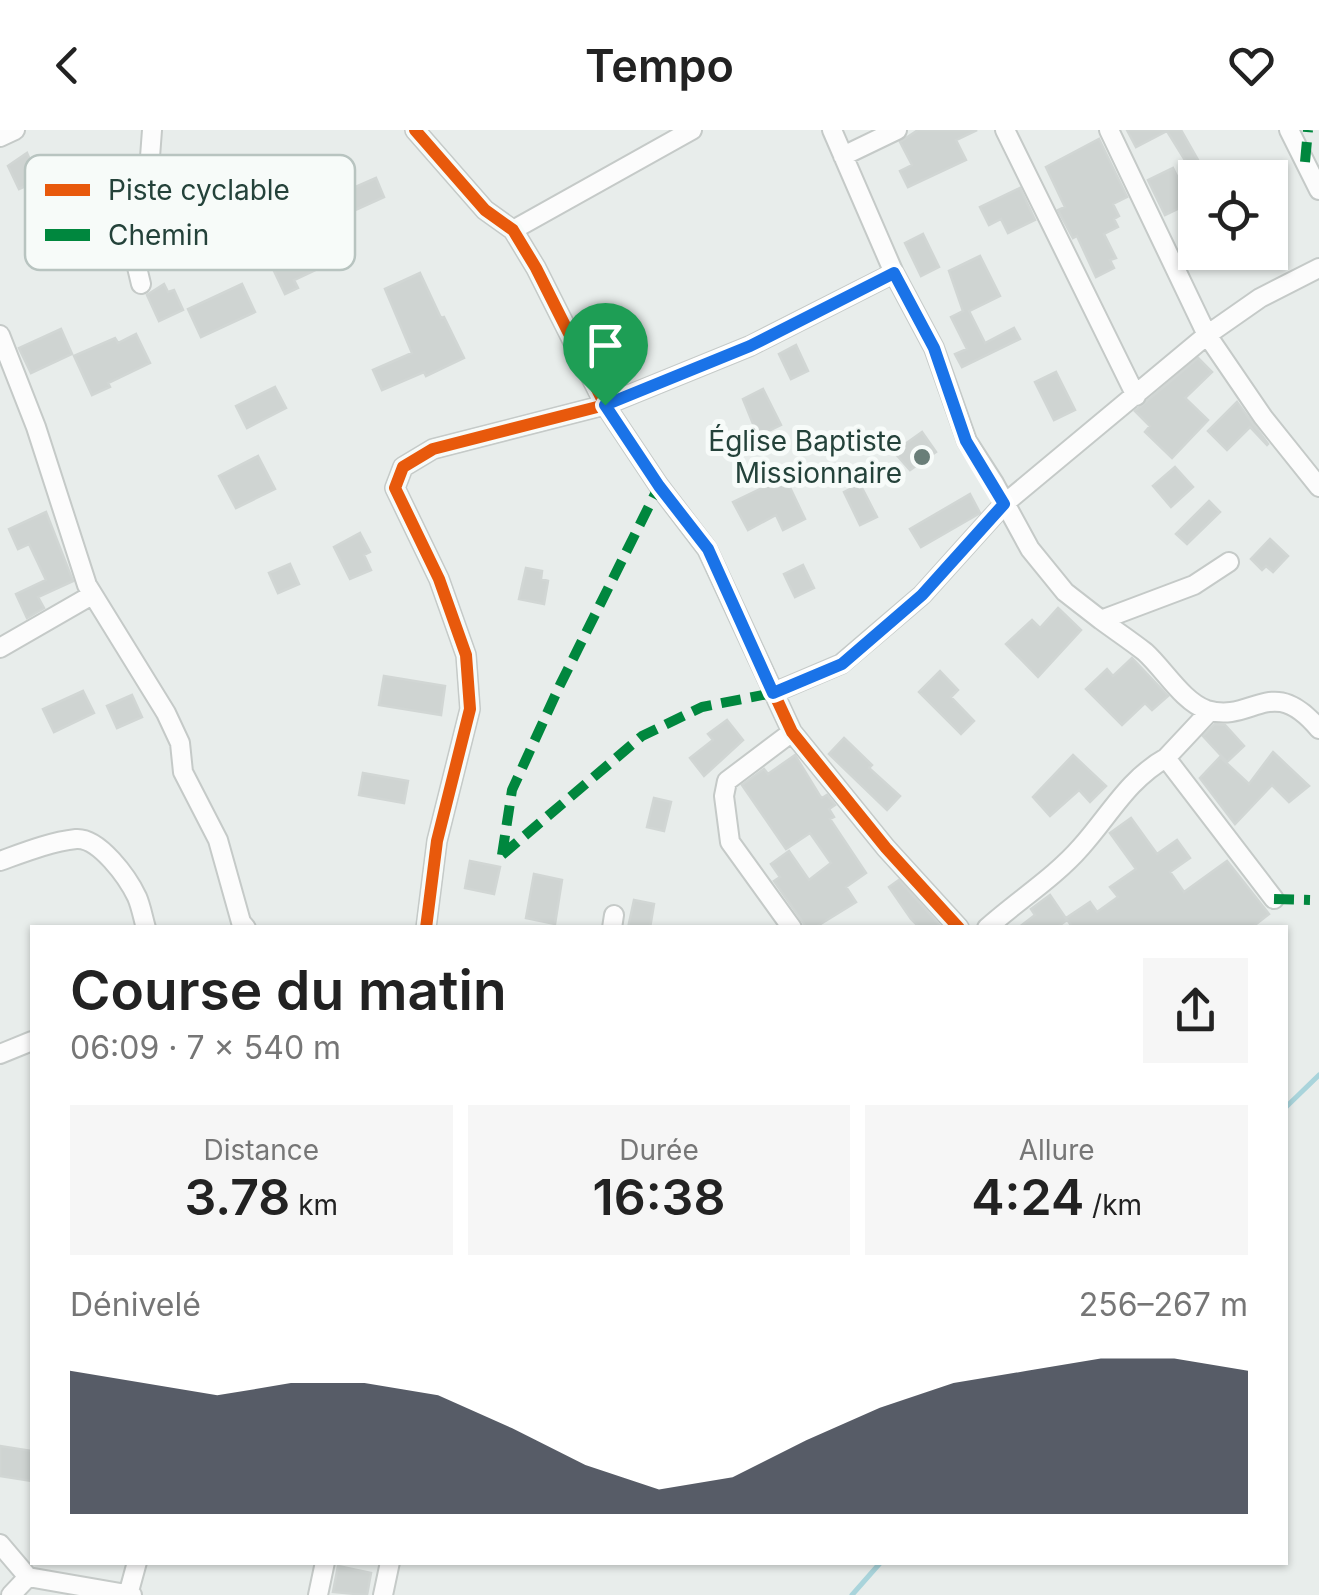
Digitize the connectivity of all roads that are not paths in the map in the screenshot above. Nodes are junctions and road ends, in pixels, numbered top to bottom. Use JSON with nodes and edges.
{"nodes":[{"id":1,"x":15,"y":130,"type":"edge"},
{"id":2,"x":152,"y":130,"type":"edge"},
{"id":3,"x":415,"y":130,"type":"edge"},
{"id":4,"x":692,"y":130,"type":"edge"},
{"id":5,"x":832,"y":130,"type":"edge"},
{"id":6,"x":897,"y":130,"type":"edge"},
{"id":7,"x":1005,"y":130,"type":"edge"},
{"id":8,"x":1109,"y":130,"type":"edge"},
{"id":9,"x":1289,"y":130,"type":"edge"},
{"id":10,"x":0,"y":137,"type":"edge"},
{"id":11,"x":150,"y":155,"type":"edge"},
{"id":12,"x":843,"y":156,"type":"junction"},
{"id":13,"x":1319,"y":190,"type":"edge"},
{"id":14,"x":513,"y":230,"type":"junction"},
{"id":15,"x":1319,"y":268,"type":"edge"},
{"id":16,"x":137,"y":270,"type":"edge"},
{"id":17,"x":894,"y":273,"type":"junction"},
{"id":18,"x":141,"y":284,"type":"dead end"},
{"id":19,"x":0,"y":335,"type":"edge"},
{"id":20,"x":1207,"y":335,"type":"junction"},
{"id":21,"x":1136,"y":396,"type":"junction"},
{"id":22,"x":605,"y":405,"type":"junction"},
{"id":23,"x":1319,"y":487,"type":"edge"},
{"id":24,"x":1004,"y":504,"type":"junction"},
{"id":25,"x":1230,"y":562,"type":"dead end"},
{"id":26,"x":92,"y":595,"type":"junction"},
{"id":27,"x":1101,"y":620,"type":"junction"},
{"id":28,"x":0,"y":648,"type":"edge"},
{"id":29,"x":773,"y":693,"type":"junction"},
{"id":30,"x":1210,"y":711,"type":"junction"},
{"id":31,"x":1319,"y":729,"type":"edge"},
{"id":32,"x":792,"y":732,"type":"junction"},
{"id":33,"x":1166,"y":758,"type":"junction"},
{"id":34,"x":0,"y":861,"type":"edge"},
{"id":35,"x":1274,"y":898,"type":"dead end"},
{"id":36,"x":145,"y":925,"type":"edge"},
{"id":37,"x":244,"y":925,"type":"edge"},
{"id":38,"x":426,"y":925,"type":"edge"},
{"id":39,"x":790,"y":925,"type":"edge"},
{"id":40,"x":957,"y":925,"type":"edge"},
{"id":41,"x":991,"y":925,"type":"edge"},
{"id":42,"x":30,"y":1042,"type":"edge"},
{"id":43,"x":0,"y":1054,"type":"edge"},
{"id":44,"x":0,"y":1544,"type":"edge"},
{"id":45,"x":135,"y":1565,"type":"edge"},
{"id":46,"x":324,"y":1565,"type":"edge"},
{"id":47,"x":389,"y":1565,"type":"edge"},
{"id":48,"x":28,"y":1576,"type":"junction"},
{"id":49,"x":11,"y":1595,"type":"edge"},
{"id":50,"x":129,"y":1595,"type":"edge"},
{"id":51,"x":318,"y":1595,"type":"edge"},
{"id":52,"x":383,"y":1595,"type":"edge"}],
"edges":[{"from":1,"to":10,"type":"street"},
{"from":2,"to":11,"type":"street"},
{"from":3,"to":14,"type":"street"},
{"from":4,"to":14,"type":"street"},
{"from":5,"to":12,"type":"street"},
{"from":6,"to":12,"type":"street"},
{"from":7,"to":21,"type":"street"},
{"from":8,"to":20,"type":"street"},
{"from":9,"to":13,"type":"street"},
{"from":12,"to":17,"type":"street"},
{"from":14,"to":22,"type":"street"},
{"from":15,"to":20,"type":"street"},
{"from":16,"to":18,"type":"street"},
{"from":17,"to":22,"type":"street"},
{"from":17,"to":24,"type":"street"},
{"from":19,"to":26,"type":"street"},
{"from":20,"to":21,"type":"street"},
{"from":20,"to":23,"type":"street"},
{"from":21,"to":24,"type":"street"},
{"from":22,"to":29,"type":"street"},
{"from":22,"to":38,"type":"street"},
{"from":24,"to":27,"type":"street"},
{"from":24,"to":29,"type":"street"},
{"from":25,"to":27,"type":"street"},
{"from":26,"to":28,"type":"street"},
{"from":26,"to":37,"type":"street"},
{"from":27,"to":30,"type":"street"},
{"from":29,"to":32,"type":"street"},
{"from":30,"to":31,"type":"street"},
{"from":30,"to":33,"type":"street"},
{"from":32,"to":39,"type":"street"},
{"from":32,"to":40,"type":"street"},
{"from":33,"to":35,"type":"street"},
{"from":33,"to":41,"type":"street"},
{"from":34,"to":36,"type":"street"},
{"from":42,"to":43,"type":"street"},
{"from":44,"to":48,"type":"street"},
{"from":45,"to":50,"type":"street"},
{"from":46,"to":51,"type":"street"},
{"from":47,"to":52,"type":"street"},
{"from":48,"to":49,"type":"street"},
{"from":48,"to":50,"type":"street"}]}
